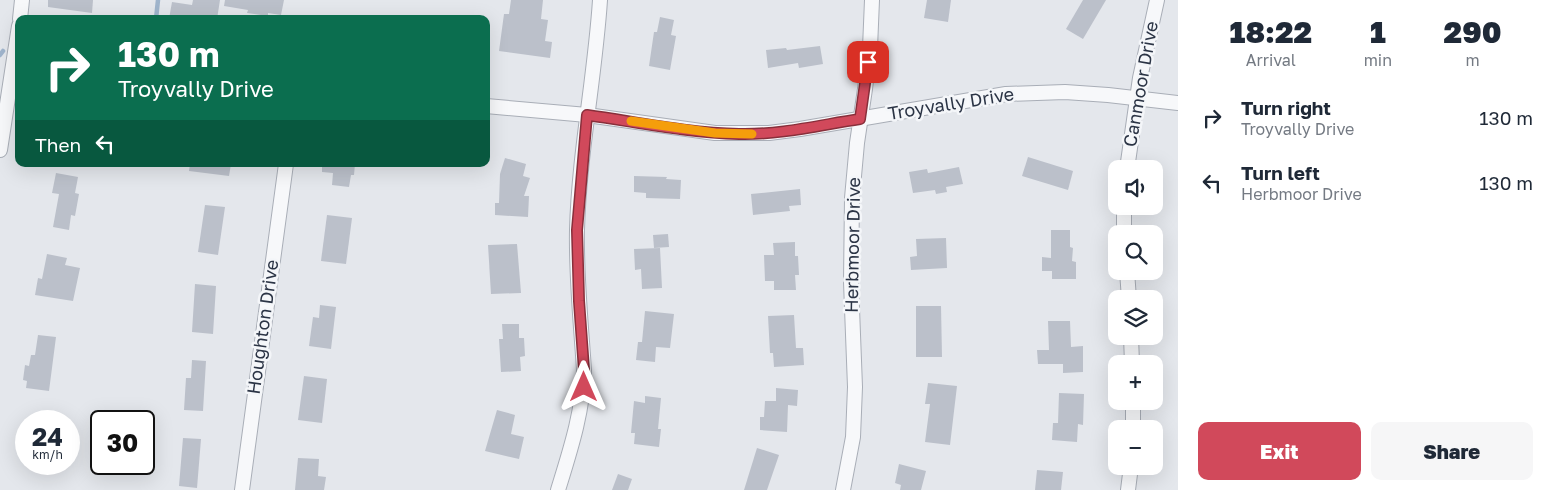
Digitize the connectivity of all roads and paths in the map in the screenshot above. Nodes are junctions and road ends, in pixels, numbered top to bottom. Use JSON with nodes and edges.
{"nodes":[{"id":1,"x":22,"y":0,"type":"edge"},
{"id":2,"x":600,"y":0,"type":"edge"},
{"id":3,"x":872,"y":0,"type":"edge"},
{"id":4,"x":1156,"y":0,"type":"edge"},
{"id":5,"x":20,"y":15,"type":"edge"},
{"id":6,"x":15,"y":65,"type":"edge"},
{"id":7,"x":1137,"y":98,"type":"junction"},
{"id":8,"x":1178,"y":103,"type":"edge"},
{"id":9,"x":490,"y":106,"type":"edge"},
{"id":10,"x":587,"y":115,"type":"junction"},
{"id":11,"x":860,"y":119,"type":"junction"},
{"id":12,"x":0,"y":150,"type":"edge"},
{"id":13,"x":1129,"y":160,"type":"edge"},
{"id":14,"x":286,"y":167,"type":"edge"},
{"id":15,"x":1129,"y":475,"type":"edge"},
{"id":16,"x":242,"y":490,"type":"edge"},
{"id":17,"x":558,"y":490,"type":"edge"},
{"id":18,"x":843,"y":490,"type":"edge"},
{"id":19,"x":1128,"y":490,"type":"edge"}],
"edges":[{"from":1,"to":5,"type":"street"},
{"from":2,"to":10,"type":"street"},
{"from":3,"to":11,"type":"street","name":"Herbmoor Drive"},
{"from":4,"to":7,"type":"street","name":"Canmoor Drive"},
{"from":6,"to":12,"type":"street"},
{"from":7,"to":8,"type":"street","name":"Troyvally Drive"},
{"from":7,"to":11,"type":"street","name":"Troyvally Drive"},
{"from":7,"to":13,"type":"street","name":"Canmoor Drive"},
{"from":9,"to":10,"type":"street","name":"Troyvally Drive"},
{"from":10,"to":11,"type":"street","name":"Troyvally Drive"},
{"from":10,"to":17,"type":"street"},
{"from":11,"to":18,"type":"street","name":"Herbmoor Drive"},
{"from":14,"to":16,"type":"street","name":"Houghton Drive"},
{"from":15,"to":19,"type":"street"}]}
